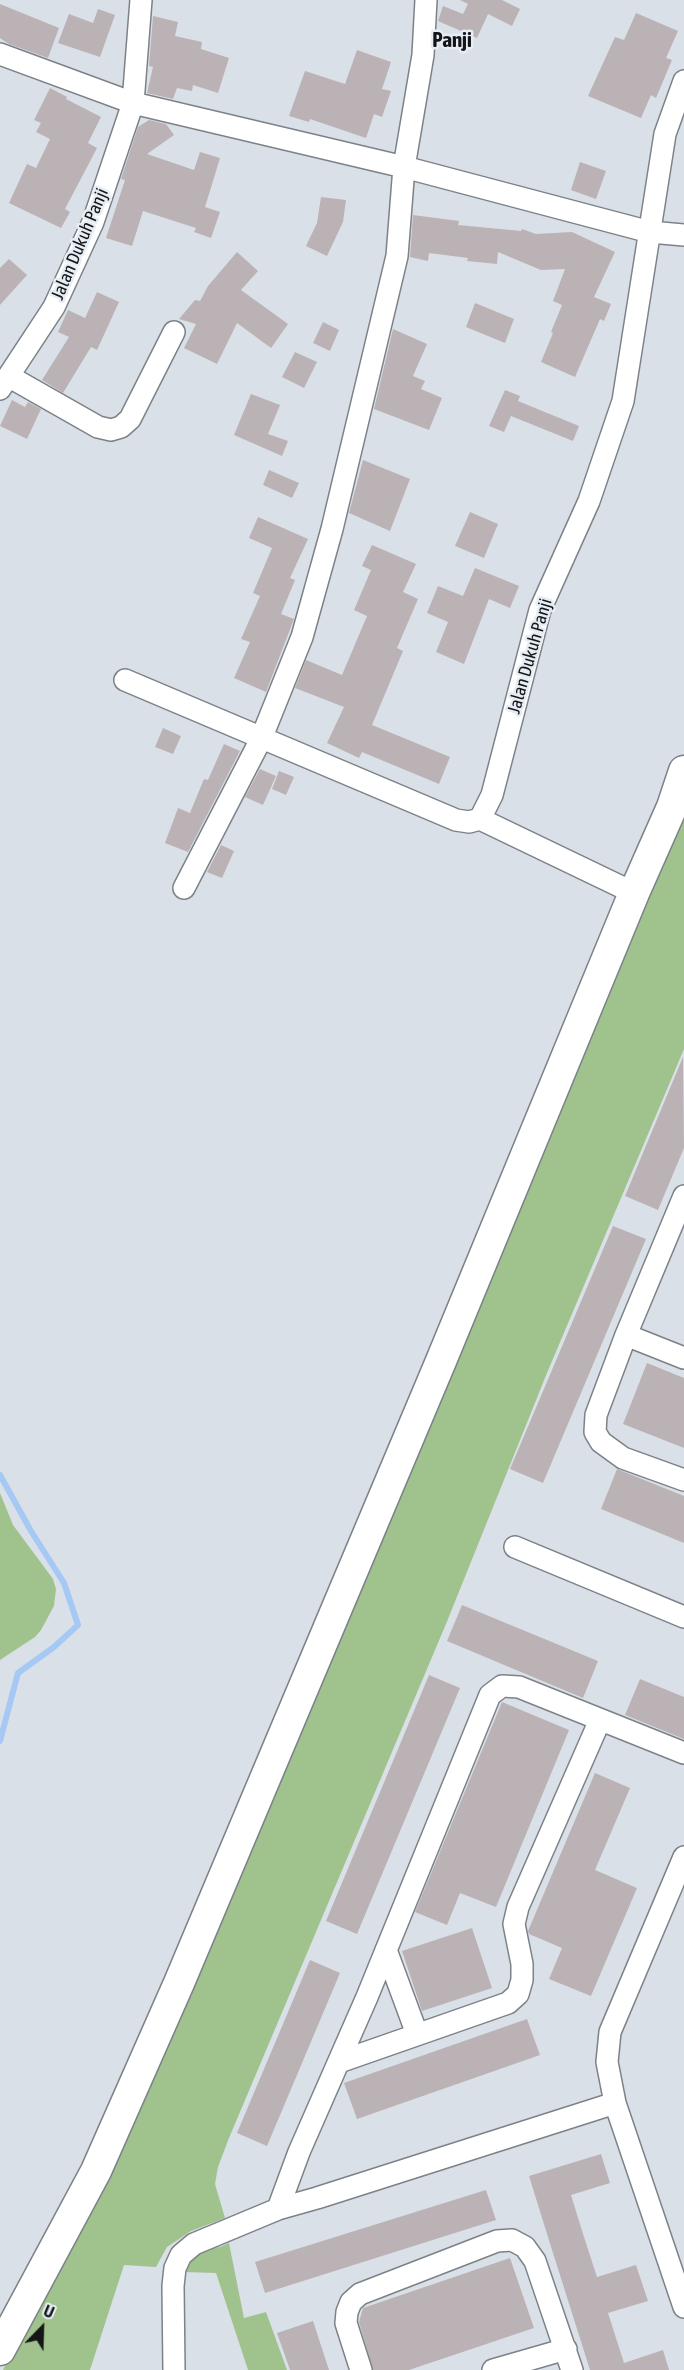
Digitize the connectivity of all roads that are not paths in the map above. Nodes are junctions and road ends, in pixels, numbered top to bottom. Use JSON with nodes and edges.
{"nodes":[{"id":1,"x":141,"y":0,"type":"edge"},
{"id":2,"x":426,"y":0,"type":"edge"},
{"id":3,"x":0,"y":54,"type":"edge"},
{"id":4,"x":684,"y":81,"type":"edge"},
{"id":5,"x":133,"y":103,"type":"junction"},
{"id":6,"x":404,"y":167,"type":"junction"},
{"id":7,"x":650,"y":232,"type":"junction"},
{"id":8,"x":684,"y":235,"type":"edge"},
{"id":9,"x":174,"y":332,"type":"dead end"},
{"id":10,"x":5,"y":383,"type":"edge"},
{"id":11,"x":125,"y":680,"type":"dead end"},
{"id":12,"x":261,"y":739,"type":"junction"},
{"id":13,"x":684,"y":771,"type":"edge"},
{"id":14,"x":480,"y":819,"type":"junction"},
{"id":15,"x":184,"y":888,"type":"dead end"},
{"id":16,"x":634,"y":893,"type":"junction"},
{"id":17,"x":684,"y":1196,"type":"edge"},
{"id":18,"x":677,"y":1232,"type":"edge"},
{"id":19,"x":626,"y":1335,"type":"junction"},
{"id":20,"x":684,"y":1358,"type":"edge"},
{"id":21,"x":684,"y":1480,"type":"edge"},
{"id":22,"x":515,"y":1547,"type":"dead end"},
{"id":23,"x":684,"y":1617,"type":"edge"},
{"id":24,"x":600,"y":1720,"type":"junction"},
{"id":25,"x":684,"y":1753,"type":"edge"},
{"id":26,"x":684,"y":1857,"type":"edge"},
{"id":27,"x":386,"y":1950,"type":"junction"},
{"id":28,"x":417,"y":2034,"type":"junction"},
{"id":29,"x":339,"y":2062,"type":"junction"},
{"id":30,"x":615,"y":2103,"type":"junction"},
{"id":31,"x":278,"y":2209,"type":"junction"},
{"id":32,"x":684,"y":2307,"type":"edge"},
{"id":33,"x":566,"y":2349,"type":"junction"},
{"id":34,"x":0,"y":2350,"type":"edge"},
{"id":35,"x":174,"y":2370,"type":"edge"},
{"id":36,"x":361,"y":2370,"type":"edge"},
{"id":37,"x":493,"y":2370,"type":"edge"},
{"id":38,"x":572,"y":2370,"type":"edge"}],
"edges":[{"from":1,"to":5,"type":"street","name":"Jalan Dukuh Panji"},
{"from":2,"to":6,"type":"street"},
{"from":3,"to":5,"type":"street"},
{"from":4,"to":7,"type":"street","name":"Jalan Dukuh Panji"},
{"from":5,"to":6,"type":"street"},
{"from":5,"to":10,"type":"street","name":"Jalan Dukuh Panji"},
{"from":6,"to":7,"type":"street"},
{"from":6,"to":12,"type":"street"},
{"from":7,"to":8,"type":"street"},
{"from":7,"to":14,"type":"street","name":"Jalan Dukuh Panji"},
{"from":9,"to":10,"type":"street","name":"Jalan Dukuh Panji"},
{"from":11,"to":12,"type":"street"},
{"from":12,"to":14,"type":"street"},
{"from":12,"to":15,"type":"street"},
{"from":13,"to":16,"type":"main road"},
{"from":14,"to":16,"type":"street"},
{"from":16,"to":34,"type":"main road"},
{"from":17,"to":18,"type":"street"},
{"from":18,"to":19,"type":"street"},
{"from":19,"to":20,"type":"street"},
{"from":19,"to":21,"type":"street"},
{"from":22,"to":23,"type":"street"},
{"from":24,"to":25,"type":"street"},
{"from":24,"to":27,"type":"street"},
{"from":24,"to":28,"type":"street"},
{"from":26,"to":30,"type":"street"},
{"from":27,"to":28,"type":"street"},
{"from":27,"to":29,"type":"street"},
{"from":28,"to":29,"type":"street"},
{"from":29,"to":31,"type":"street"},
{"from":30,"to":31,"type":"street"},
{"from":30,"to":32,"type":"street"},
{"from":31,"to":35,"type":"street"},
{"from":33,"to":36,"type":"street"},
{"from":33,"to":37,"type":"street"},
{"from":33,"to":38,"type":"street"}]}
